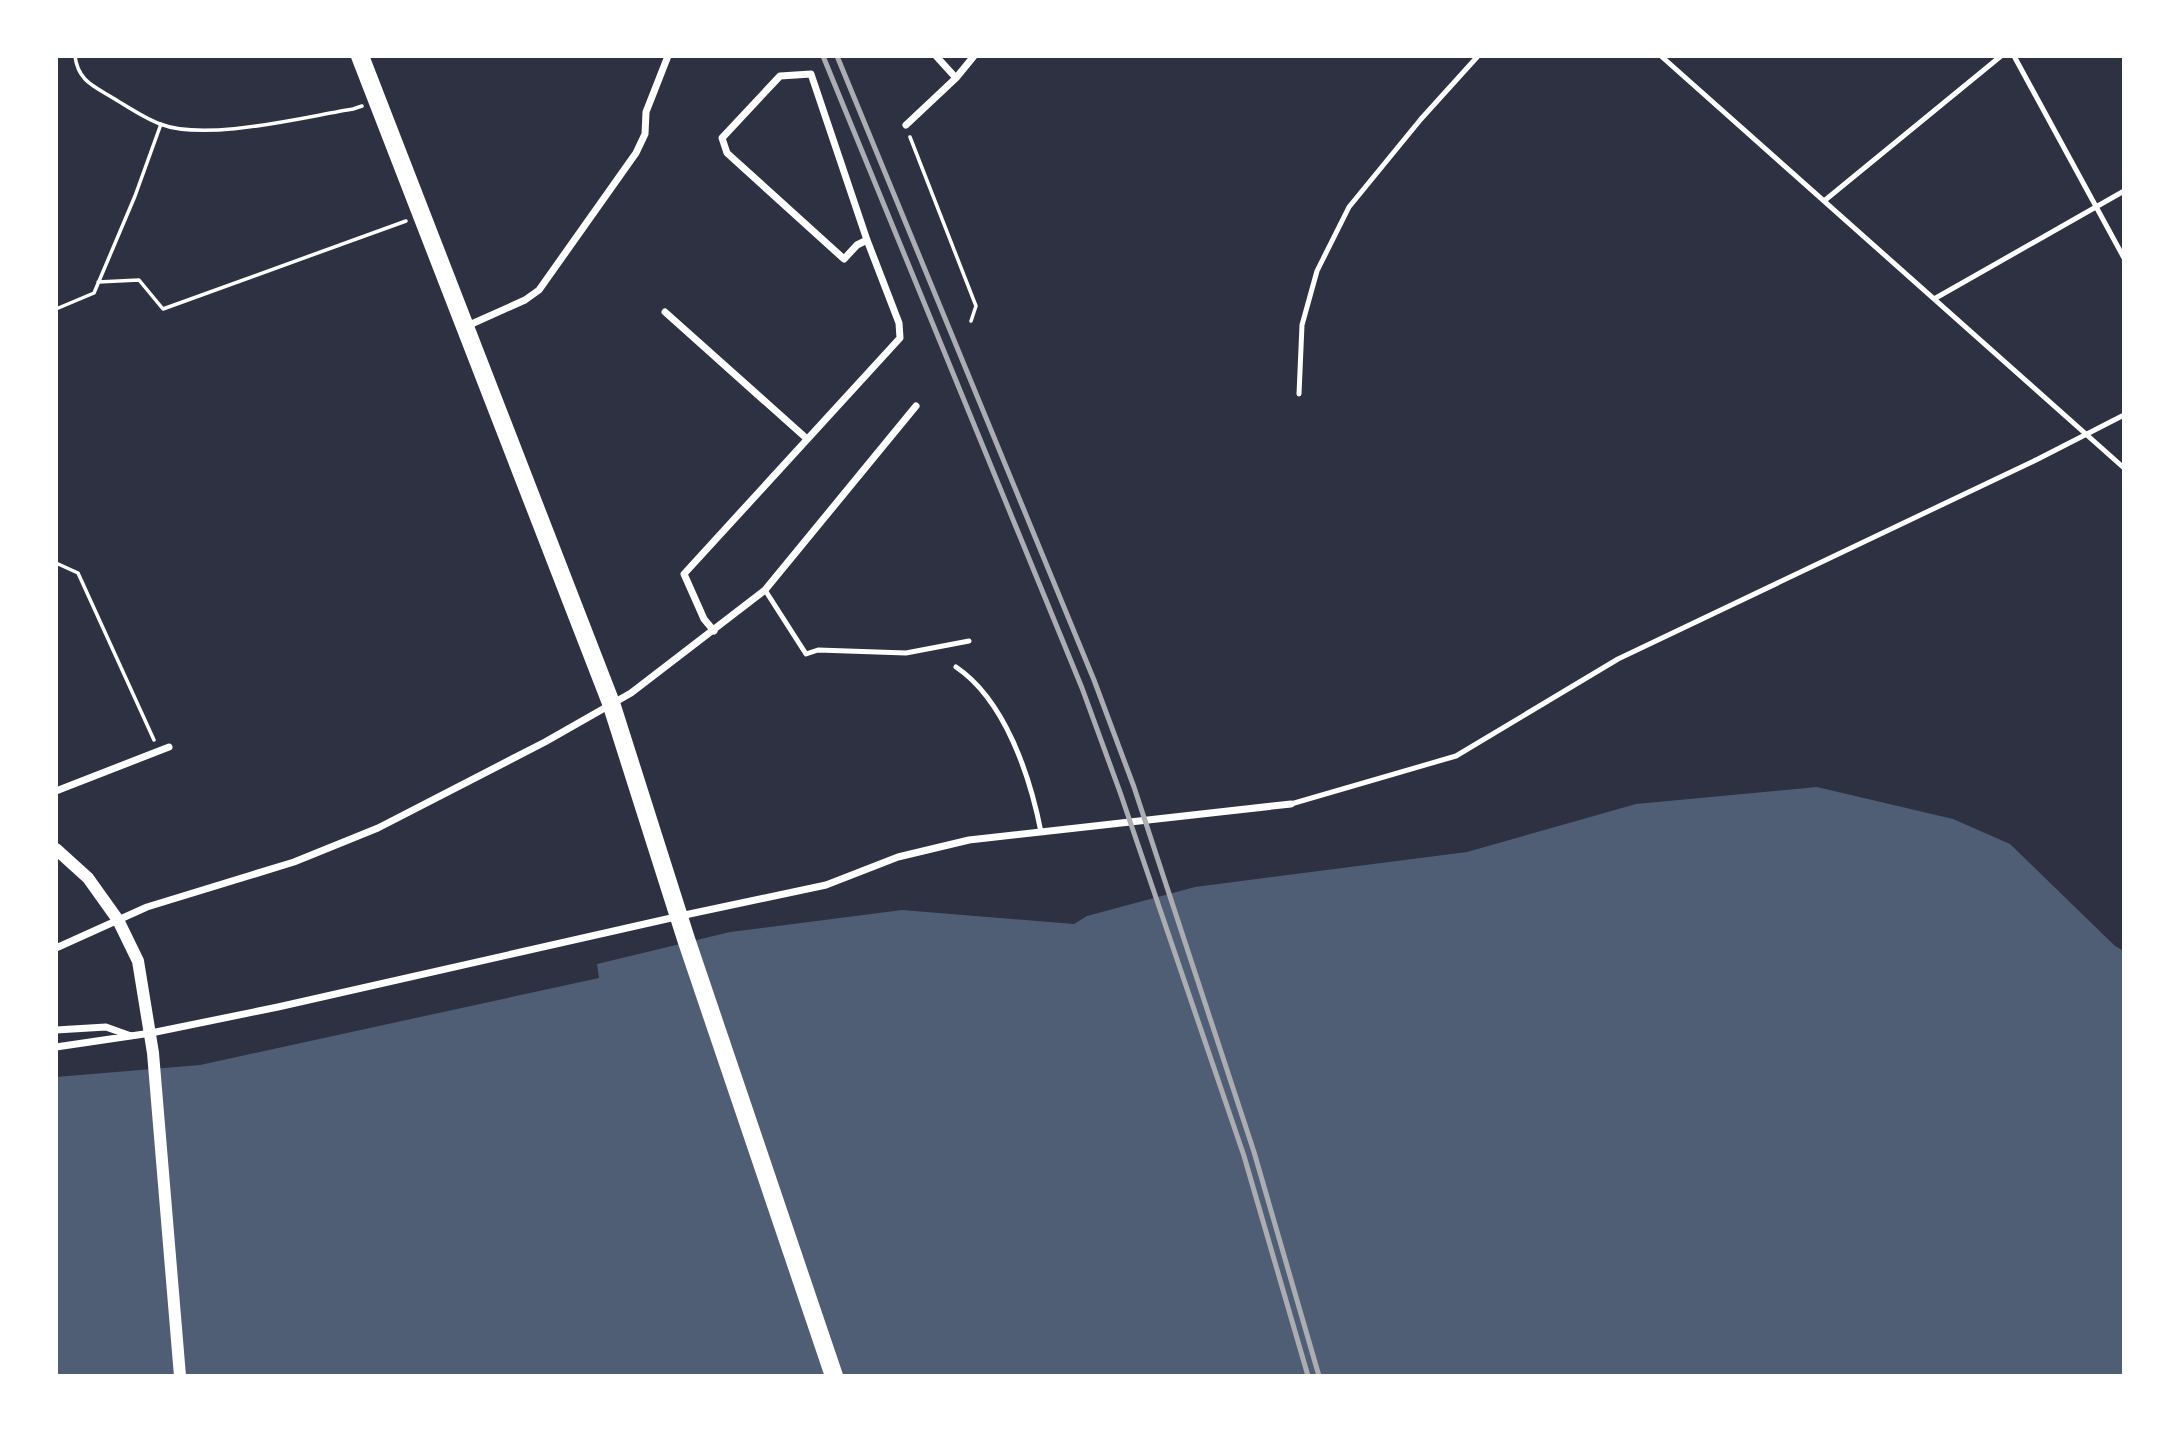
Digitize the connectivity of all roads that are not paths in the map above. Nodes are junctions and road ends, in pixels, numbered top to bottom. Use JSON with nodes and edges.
{"nodes":[{"id":1,"x":360,"y":56,"type":"edge"},
{"id":2,"x":668,"y":56,"type":"edge"},
{"id":3,"x":936,"y":56,"type":"edge"},
{"id":4,"x":974,"y":56,"type":"edge"},
{"id":5,"x":1478,"y":56,"type":"edge"},
{"id":6,"x":1661,"y":56,"type":"edge"},
{"id":7,"x":2001,"y":56,"type":"edge"},
{"id":8,"x":2014,"y":56,"type":"edge"},
{"id":9,"x":956,"y":78,"type":"junction"},
{"id":10,"x":906,"y":125,"type":"road end"},
{"id":11,"x":2124,"y":191,"type":"edge"},
{"id":12,"x":1824,"y":201,"type":"junction"},
{"id":13,"x":2096,"y":206,"type":"junction"},
{"id":14,"x":867,"y":240,"type":"junction"},
{"id":15,"x":2124,"y":258,"type":"edge"},
{"id":16,"x":1934,"y":299,"type":"junction"},
{"id":17,"x":665,"y":312,"type":"dead end"},
{"id":18,"x":466,"y":327,"type":"junction"},
{"id":19,"x":1299,"y":394,"type":"dead end"},
{"id":20,"x":916,"y":406,"type":"dead end"},
{"id":21,"x":2124,"y":415,"type":"edge"},
{"id":22,"x":2086,"y":434,"type":"junction"},
{"id":23,"x":806,"y":438,"type":"junction"},
{"id":24,"x":2124,"y":468,"type":"edge"},
{"id":25,"x":765,"y":590,"type":"junction"},
{"id":26,"x":713,"y":631,"type":"junction"},
{"id":27,"x":969,"y":641,"type":"dead end"},
{"id":28,"x":956,"y":667,"type":"dead end"},
{"id":29,"x":611,"y":703,"type":"junction"},
{"id":30,"x":169,"y":747,"type":"dead end"},
{"id":31,"x":56,"y":791,"type":"edge"},
{"id":32,"x":1291,"y":804,"type":"joint"},
{"id":33,"x":1041,"y":832,"type":"junction"},
{"id":34,"x":56,"y":849,"type":"edge"},
{"id":35,"x":680,"y":915,"type":"junction"},
{"id":36,"x":118,"y":920,"type":"junction"},
{"id":37,"x":56,"y":948,"type":"edge"},
{"id":38,"x":56,"y":1030,"type":"edge"},
{"id":39,"x":151,"y":1033,"type":"junction"},
{"id":40,"x":132,"y":1036,"type":"junction"},
{"id":41,"x":56,"y":1047,"type":"edge"},
{"id":42,"x":180,"y":1376,"type":"edge"},
{"id":43,"x":834,"y":1376,"type":"edge"}],
"edges":[{"from":1,"to":18,"type":"highway"},
{"from":2,"to":18,"type":"street"},
{"from":3,"to":9,"type":"street"},
{"from":4,"to":9,"type":"street"},
{"from":5,"to":19,"type":"lane"},
{"from":6,"to":12,"type":"lane"},
{"from":7,"to":12,"type":"lane"},
{"from":8,"to":13,"type":"lane"},
{"from":9,"to":10,"type":"street"},
{"from":11,"to":13,"type":"lane"},
{"from":12,"to":16,"type":"lane"},
{"from":13,"to":15,"type":"lane"},
{"from":13,"to":16,"type":"lane"},
{"from":14,"to":14,"type":"street"},
{"from":14,"to":23,"type":"street"},
{"from":16,"to":22,"type":"lane"},
{"from":17,"to":23,"type":"street"},
{"from":18,"to":29,"type":"highway"},
{"from":20,"to":25,"type":"street"},
{"from":21,"to":22,"type":"lane"},
{"from":22,"to":24,"type":"lane"},
{"from":22,"to":32,"type":"lane"},
{"from":23,"to":26,"type":"street"},
{"from":25,"to":26,"type":"street"},
{"from":25,"to":27,"type":"lane"},
{"from":26,"to":29,"type":"street"},
{"from":28,"to":33,"type":"lane"},
{"from":29,"to":35,"type":"highway"},
{"from":29,"to":36,"type":"street"},
{"from":30,"to":31,"type":"street"},
{"from":32,"to":33,"type":"street"},
{"from":33,"to":35,"type":"street"},
{"from":34,"to":36,"type":"street"},
{"from":35,"to":39,"type":"street"},
{"from":35,"to":43,"type":"highway"},
{"from":36,"to":37,"type":"street"},
{"from":36,"to":39,"type":"street"},
{"from":38,"to":40,"type":"street"},
{"from":39,"to":40,"type":"street"},
{"from":39,"to":42,"type":"street"},
{"from":40,"to":41,"type":"street"}]}
